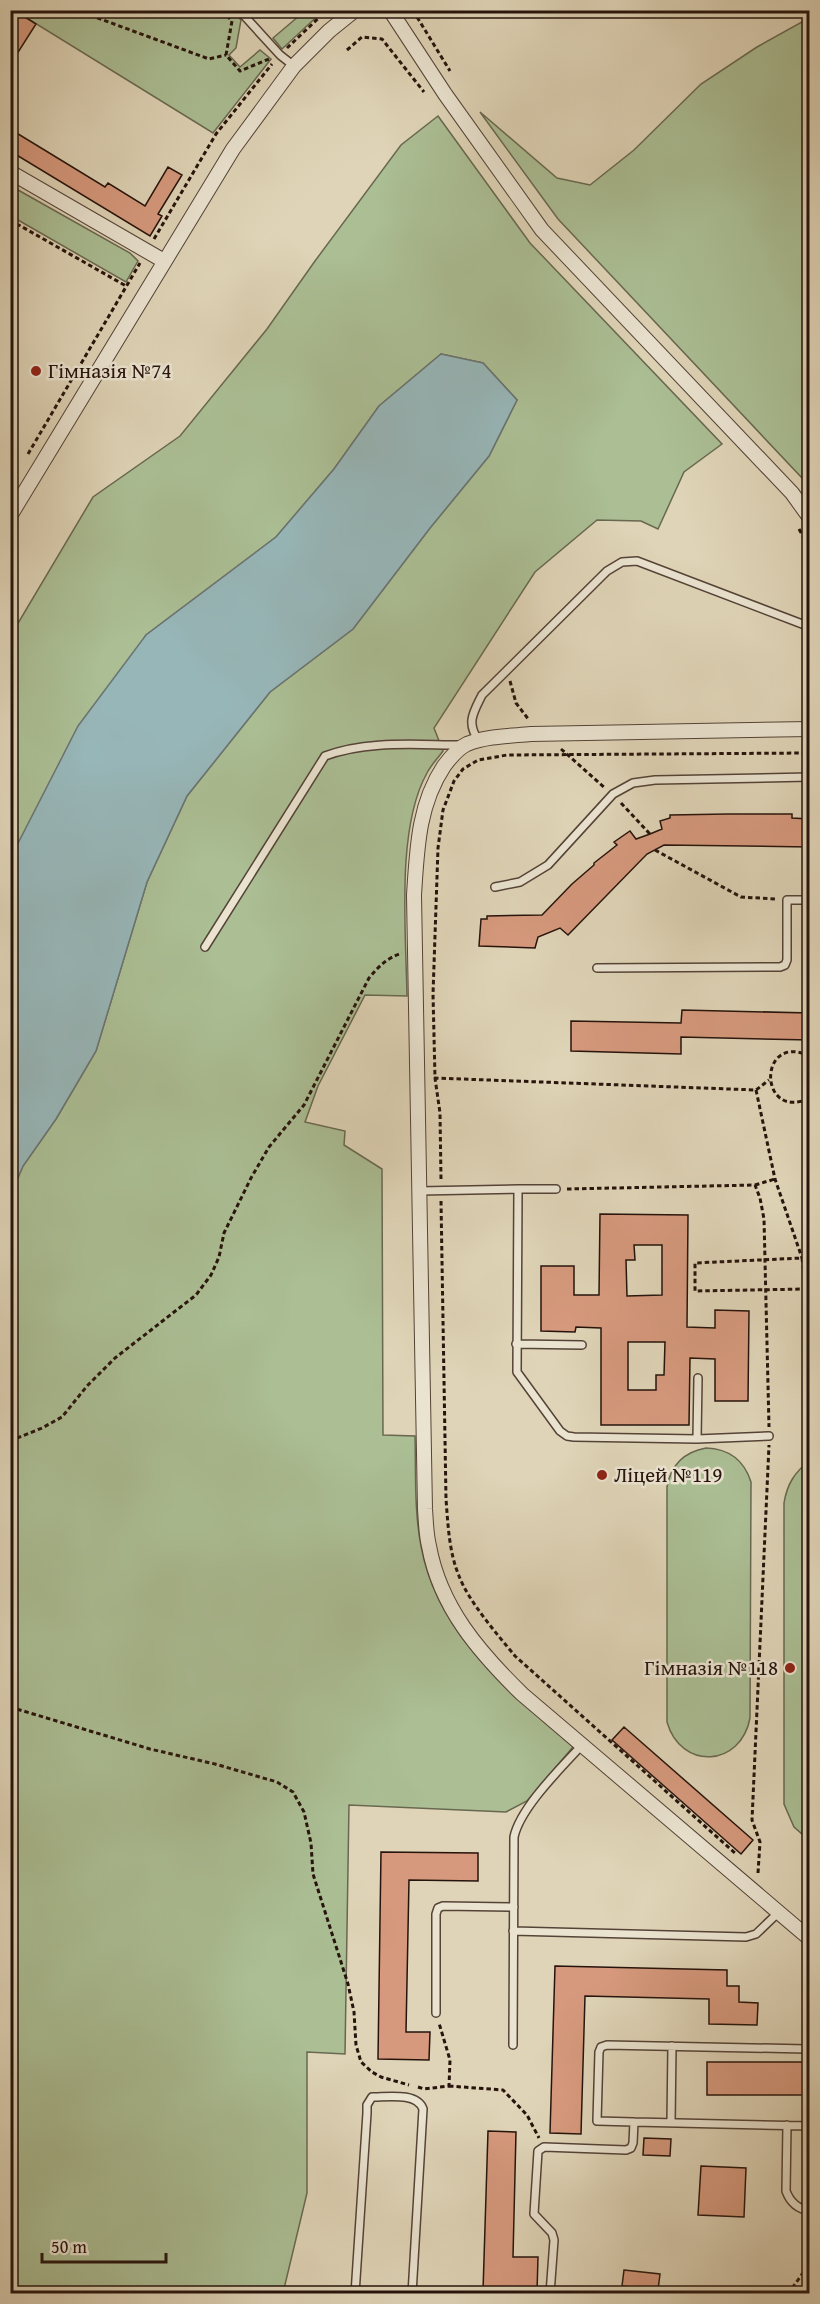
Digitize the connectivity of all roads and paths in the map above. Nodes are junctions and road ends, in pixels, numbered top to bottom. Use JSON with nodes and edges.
{"nodes":[{"id":1,"x":76,"y":10,"type":"edge"},
{"id":2,"x":222,"y":10,"type":"edge"},
{"id":3,"x":239,"y":10,"type":"edge"},
{"id":4,"x":355,"y":10,"type":"edge"},
{"id":5,"x":390,"y":10,"type":"edge"},
{"id":6,"x":415,"y":10,"type":"edge"},
{"id":7,"x":225,"y":55,"type":"junction"},
{"id":8,"x":279,"y":55,"type":"junction"},
{"id":9,"x":294,"y":66,"type":"junction"},
{"id":10,"x":452,"y":75,"type":"dead end"},
{"id":11,"x":10,"y":172,"type":"edge"},
{"id":12,"x":10,"y":220,"type":"edge"},
{"id":13,"x":164,"y":261,"type":"junction"},
{"id":14,"x":126,"y":286,"type":"junction"},
{"id":15,"x":143,"y":295,"type":"junction"},
{"id":16,"x":28,"y":454,"type":"dead end"},
{"id":17,"x":10,"y":516,"type":"edge"},
{"id":18,"x":810,"y":518,"type":"edge"},
{"id":19,"x":810,"y":627,"type":"edge"},
{"id":20,"x":810,"y":729,"type":"edge"},
{"id":21,"x":472,"y":743,"type":"junction"},
{"id":22,"x":810,"y":753,"type":"edge"},
{"id":23,"x":810,"y":777,"type":"edge"},
{"id":24,"x":613,"y":794,"type":"junction"},
{"id":25,"x":650,"y":834,"type":"dead end"},
{"id":26,"x":655,"y":850,"type":"dead end"},
{"id":27,"x":495,"y":887,"type":"dead end"},
{"id":28,"x":787,"y":900,"type":"junction"},
{"id":29,"x":810,"y":900,"type":"edge"},
{"id":30,"x":205,"y":947,"type":"dead end"},
{"id":31,"x":415,"y":948,"type":"junction"},
{"id":32,"x":597,"y":968,"type":"dead end"},
{"id":33,"x":809,"y":1055,"type":"edge"},
{"id":34,"x":417,"y":1077,"type":"junction"},
{"id":35,"x":435,"y":1078,"type":"junction"},
{"id":36,"x":769,"y":1080,"type":"junction"},
{"id":37,"x":756,"y":1090,"type":"junction"},
{"id":38,"x":809,"y":1099,"type":"edge"},
{"id":39,"x":775,"y":1179,"type":"junction"},
{"id":40,"x":755,"y":1185,"type":"dead end"},
{"id":41,"x":518,"y":1189,"type":"junction"},
{"id":42,"x":556,"y":1189,"type":"dead end"},
{"id":43,"x":441,"y":1190,"type":"junction"},
{"id":44,"x":419,"y":1191,"type":"junction"},
{"id":45,"x":802,"y":1258,"type":"junction"},
{"id":46,"x":807,"y":1289,"type":"junction"},
{"id":47,"x":810,"y":1294,"type":"edge"},
{"id":48,"x":516,"y":1344,"type":"junction"},
{"id":49,"x":582,"y":1345,"type":"dead end"},
{"id":50,"x":698,"y":1378,"type":"dead end"},
{"id":51,"x":770,"y":1436,"type":"dead end"},
{"id":52,"x":698,"y":1439,"type":"junction"},
{"id":53,"x":10,"y":1441,"type":"edge"},
{"id":54,"x":10,"y":1707,"type":"edge"},
{"id":55,"x":582,"y":1744,"type":"junction"},
{"id":56,"x":752,"y":1820,"type":"dead end"},
{"id":57,"x":737,"y":1855,"type":"dead end"},
{"id":58,"x":751,"y":1867,"type":"dead end"},
{"id":59,"x":758,"y":1873,"type":"junction"},
{"id":60,"x":766,"y":1880,"type":"dead end"},
{"id":61,"x":513,"y":1907,"type":"junction"},
{"id":62,"x":779,"y":1912,"type":"junction"},
{"id":63,"x":513,"y":1931,"type":"junction"},
{"id":64,"x":810,"y":1939,"type":"edge"},
{"id":65,"x":436,"y":2013,"type":"joint"},
{"id":66,"x":513,"y":2045,"type":"dead end"},
{"id":67,"x":672,"y":2046,"type":"junction"},
{"id":68,"x":807,"y":2049,"type":"dead end"},
{"id":69,"x":449,"y":2086,"type":"junction"},
{"id":70,"x":634,"y":2122,"type":"junction"},
{"id":71,"x":671,"y":2122,"type":"junction"},
{"id":72,"x":787,"y":2125,"type":"junction"},
{"id":73,"x":810,"y":2126,"type":"edge"},
{"id":74,"x":543,"y":2147,"type":"junction"},
{"id":75,"x":810,"y":2211,"type":"edge"},
{"id":76,"x":810,"y":2263,"type":"edge"},
{"id":77,"x":355,"y":2294,"type":"edge"},
{"id":78,"x":412,"y":2294,"type":"edge"},
{"id":79,"x":550,"y":2294,"type":"edge"},
{"id":80,"x":789,"y":2294,"type":"edge"}],
"edges":[{"from":1,"to":7,"type":"path"},
{"from":2,"to":7,"type":"path"},
{"from":3,"to":8,"type":"lane"},
{"from":4,"to":9,"type":"street"},
{"from":5,"to":18,"type":"street"},
{"from":6,"to":10,"type":"path"},
{"from":7,"to":8,"type":"path"},
{"from":8,"to":9,"type":"lane"},
{"from":9,"to":13,"type":"street"},
{"from":11,"to":13,"type":"street"},
{"from":12,"to":14,"type":"path"},
{"from":13,"to":15,"type":"street"},
{"from":14,"to":15,"type":"path"},
{"from":14,"to":16,"type":"path"},
{"from":15,"to":17,"type":"street"},
{"from":19,"to":21,"type":"lane"},
{"from":20,"to":21,"type":"street"},
{"from":21,"to":30,"type":"lane"},
{"from":21,"to":31,"type":"street"},
{"from":22,"to":35,"type":"path"},
{"from":23,"to":24,"type":"lane"},
{"from":24,"to":25,"type":"path"},
{"from":24,"to":27,"type":"lane"},
{"from":26,"to":28,"type":"path"},
{"from":28,"to":29,"type":"lane"},
{"from":28,"to":32,"type":"lane"},
{"from":31,"to":34,"type":"street"},
{"from":31,"to":53,"type":"path"},
{"from":33,"to":36,"type":"path"},
{"from":34,"to":35,"type":"path"},
{"from":34,"to":44,"type":"street"},
{"from":35,"to":37,"type":"path"},
{"from":35,"to":43,"type":"path"},
{"from":36,"to":37,"type":"path"},
{"from":36,"to":38,"type":"path"},
{"from":37,"to":39,"type":"path"},
{"from":39,"to":40,"type":"path"},
{"from":39,"to":45,"type":"path"},
{"from":41,"to":42,"type":"lane"},
{"from":41,"to":43,"type":"lane"},
{"from":41,"to":48,"type":"lane"},
{"from":43,"to":44,"type":"lane"},
{"from":43,"to":57,"type":"path"},
{"from":44,"to":55,"type":"street"},
{"from":45,"to":46,"type":"path"},
{"from":45,"to":46,"type":"path"},
{"from":46,"to":47,"type":"path"},
{"from":48,"to":49,"type":"lane"},
{"from":48,"to":52,"type":"lane"},
{"from":50,"to":52,"type":"lane"},
{"from":51,"to":52,"type":"lane"},
{"from":54,"to":69,"type":"path"},
{"from":55,"to":61,"type":"lane"},
{"from":55,"to":62,"type":"street"},
{"from":56,"to":59,"type":"path"},
{"from":58,"to":59,"type":"path"},
{"from":59,"to":60,"type":"path"},
{"from":61,"to":63,"type":"lane"},
{"from":61,"to":65,"type":"lane"},
{"from":62,"to":63,"type":"lane"},
{"from":62,"to":64,"type":"street"},
{"from":63,"to":66,"type":"lane"},
{"from":65,"to":69,"type":"path"},
{"from":67,"to":68,"type":"lane"},
{"from":67,"to":70,"type":"lane"},
{"from":67,"to":71,"type":"lane"},
{"from":69,"to":74,"type":"path"},
{"from":70,"to":71,"type":"lane"},
{"from":70,"to":74,"type":"lane"},
{"from":71,"to":72,"type":"lane"},
{"from":72,"to":73,"type":"lane"},
{"from":72,"to":75,"type":"lane"},
{"from":74,"to":79,"type":"lane"},
{"from":76,"to":80,"type":"path"},
{"from":77,"to":78,"type":"lane"}]}
